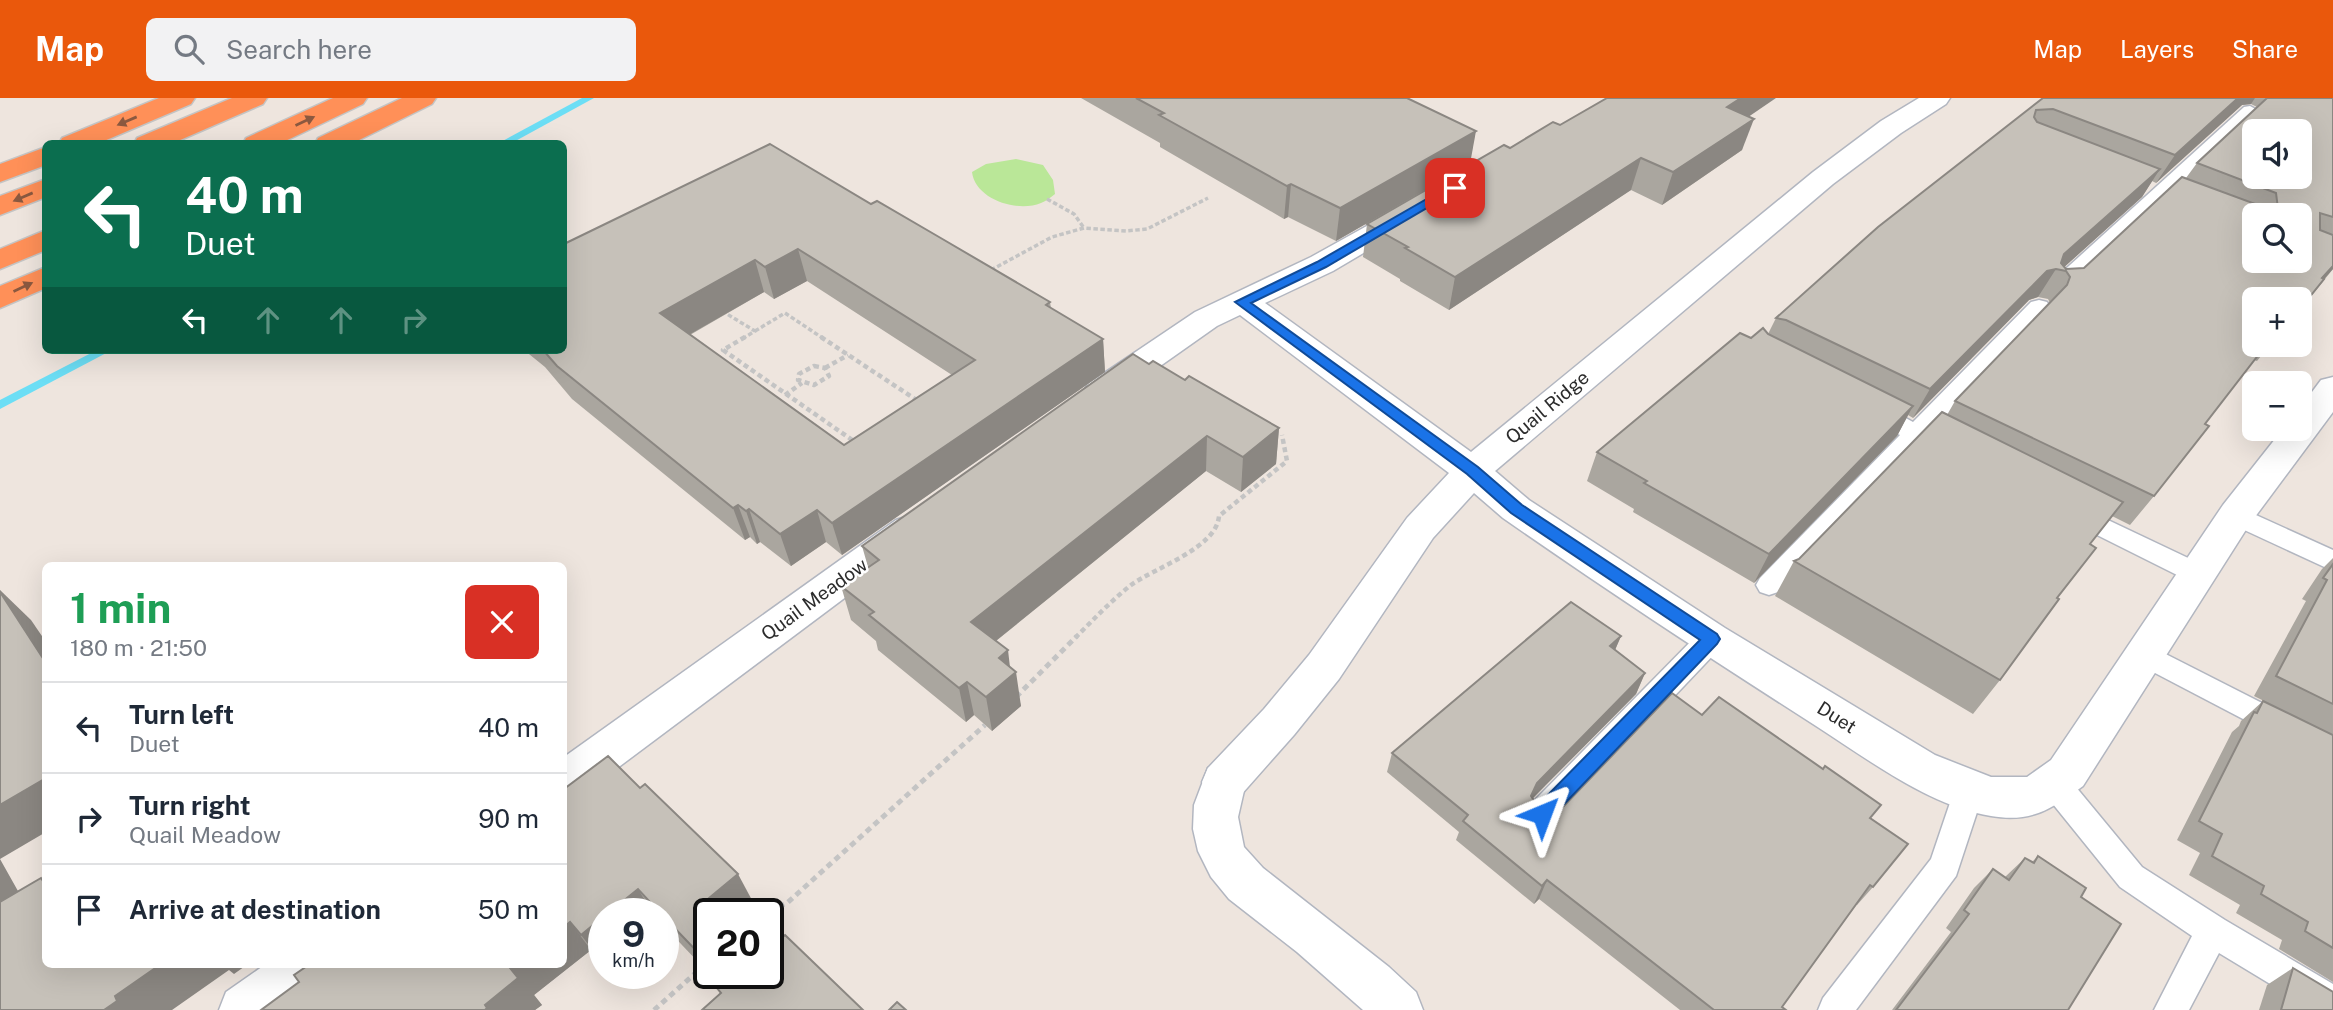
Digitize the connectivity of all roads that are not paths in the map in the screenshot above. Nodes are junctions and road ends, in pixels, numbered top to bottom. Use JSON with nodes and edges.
{"nodes":[{"id":1,"x":182,"y":98,"type":"edge"},
{"id":2,"x":254,"y":98,"type":"edge"},
{"id":3,"x":354,"y":98,"type":"edge"},
{"id":4,"x":423,"y":98,"type":"edge"},
{"id":5,"x":1937,"y":98,"type":"edge"},
{"id":6,"x":2250,"y":111,"type":"edge"},
{"id":7,"x":82,"y":140,"type":"edge"},
{"id":8,"x":156,"y":140,"type":"edge"},
{"id":9,"x":265,"y":140,"type":"edge"},
{"id":10,"x":336,"y":140,"type":"edge"},
{"id":11,"x":42,"y":157,"type":"edge"},
{"id":12,"x":0,"y":173,"type":"edge"},
{"id":13,"x":2134,"y":184,"type":"edge"},
{"id":14,"x":42,"y":189,"type":"edge"},
{"id":15,"x":1444,"y":194,"type":"edge"},
{"id":16,"x":2160,"y":194,"type":"junction"},
{"id":17,"x":2183,"y":204,"type":"edge"},
{"id":18,"x":0,"y":206,"type":"edge"},
{"id":19,"x":42,"y":241,"type":"edge"},
{"id":20,"x":0,"y":260,"type":"edge"},
{"id":21,"x":42,"y":278,"type":"edge"},
{"id":22,"x":2056,"y":290,"type":"edge"},
{"id":23,"x":0,"y":298,"type":"edge"},
{"id":24,"x":1242,"y":302,"type":"junction"},
{"id":25,"x":2039,"y":307,"type":"edge"},
{"id":26,"x":1846,"y":398,"type":"edge"},
{"id":27,"x":2329,"y":399,"type":"edge"},
{"id":28,"x":1079,"y":408,"type":"edge"},
{"id":29,"x":1917,"y":433,"type":"junction"},
{"id":30,"x":1965,"y":458,"type":"edge"},
{"id":31,"x":1472,"y":471,"type":"junction"},
{"id":32,"x":2051,"y":501,"type":"edge"},
{"id":33,"x":935,"y":512,"type":"edge"},
{"id":34,"x":2236,"y":515,"type":"junction"},
{"id":35,"x":2333,"y":561,"type":"edge"},
{"id":36,"x":2196,"y":573,"type":"junction"},
{"id":37,"x":1769,"y":585,"type":"edge"},
{"id":38,"x":1712,"y":639,"type":"junction"},
{"id":39,"x":2144,"y":654,"type":"junction"},
{"id":40,"x":2333,"y":753,"type":"edge"},
{"id":41,"x":567,"y":780,"type":"edge"},
{"id":42,"x":2054,"y":784,"type":"junction"},
{"id":43,"x":1969,"y":791,"type":"junction"},
{"id":44,"x":1542,"y":814,"type":"edge"},
{"id":45,"x":2214,"y":931,"type":"junction"},
{"id":46,"x":302,"y":968,"type":"edge"},
{"id":47,"x":2333,"y":1003,"type":"edge"},
{"id":48,"x":244,"y":1010,"type":"edge"},
{"id":49,"x":1398,"y":1010,"type":"edge"},
{"id":50,"x":1835,"y":1010,"type":"edge"},
{"id":51,"x":2171,"y":1010,"type":"edge"}],
"edges":[{"from":1,"to":7,"type":"highway","one_way":true},
{"from":2,"to":8,"type":"highway"},
{"from":9,"to":3,"type":"highway","one_way":true},
{"from":4,"to":10,"type":"highway"},
{"from":5,"to":31,"type":"street","name":"Quail Ridge"},
{"from":6,"to":16,"type":"lane"},
{"from":11,"to":12,"type":"highway"},
{"from":13,"to":16,"type":"lane"},
{"from":14,"to":18,"type":"highway","one_way":true},
{"from":15,"to":24,"type":"street"},
{"from":16,"to":17,"type":"lane"},
{"from":16,"to":22,"type":"lane"},
{"from":19,"to":20,"type":"highway"},
{"from":23,"to":21,"type":"highway","one_way":true},
{"from":24,"to":28,"type":"street"},
{"from":24,"to":31,"type":"street","name":"Duet"},
{"from":25,"to":29,"type":"lane"},
{"from":26,"to":29,"type":"lane"},
{"from":27,"to":34,"type":"street","name":"Duet"},
{"from":29,"to":30,"type":"lane"},
{"from":29,"to":37,"type":"lane"},
{"from":31,"to":38,"type":"street","name":"Duet"},
{"from":31,"to":49,"type":"street","name":"Quail Ridge"},
{"from":32,"to":36,"type":"lane"},
{"from":33,"to":41,"type":"street","name":"Quail Meadow"},
{"from":34,"to":35,"type":"lane"},
{"from":34,"to":36,"type":"street","name":"Duet"},
{"from":36,"to":39,"type":"street","name":"Duet"},
{"from":38,"to":43,"type":"street","name":"Duet"},
{"from":38,"to":44,"type":"lane"},
{"from":39,"to":40,"type":"lane"},
{"from":39,"to":42,"type":"street","name":"Duet"},
{"from":42,"to":43,"type":"street","name":"Duet"},
{"from":42,"to":45,"type":"lane"},
{"from":43,"to":50,"type":"lane"},
{"from":45,"to":47,"type":"lane"},
{"from":45,"to":51,"type":"lane"},
{"from":46,"to":48,"type":"street"}]}
